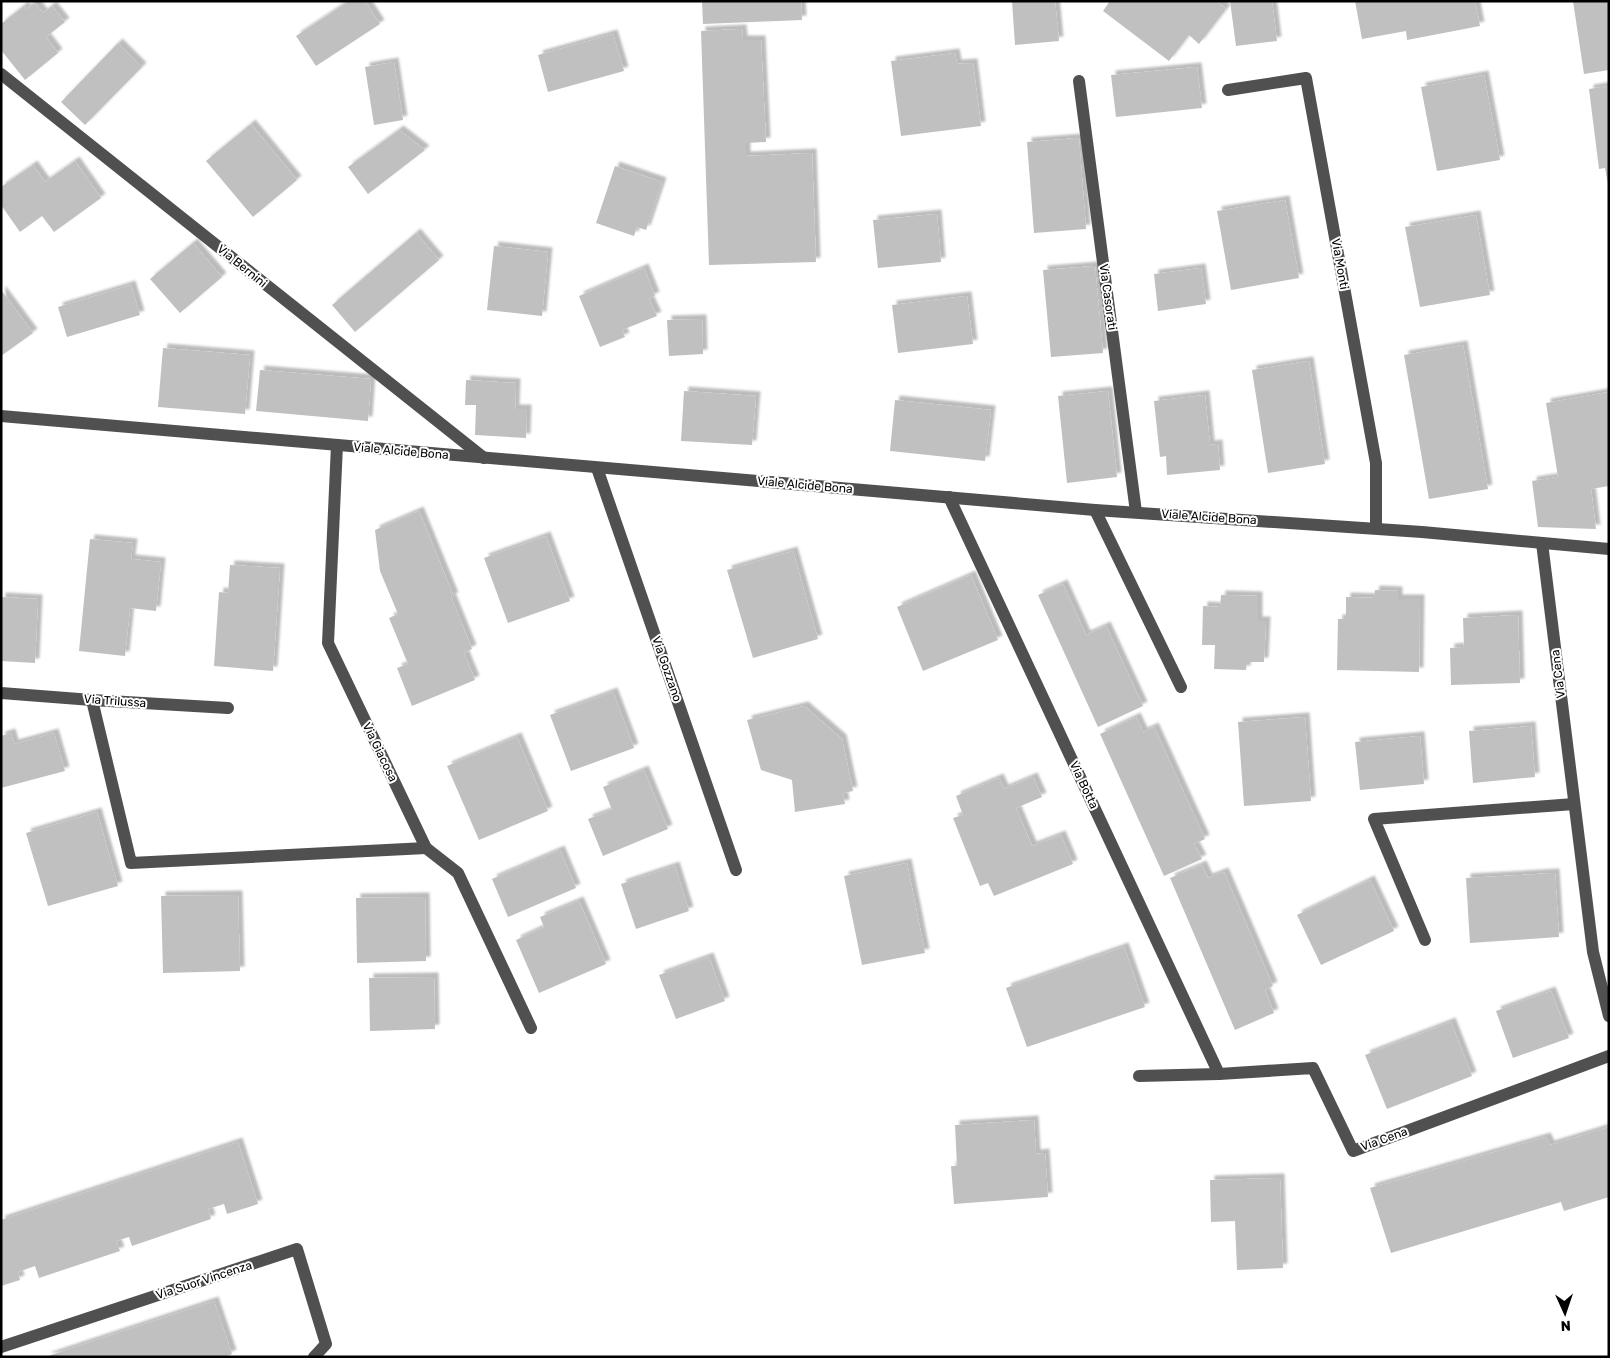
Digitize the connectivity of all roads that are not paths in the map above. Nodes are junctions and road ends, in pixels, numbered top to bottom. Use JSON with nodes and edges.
{"nodes":[{"id":1,"x":1,"y":74,"type":"edge"},
{"id":2,"x":1080,"y":81,"type":"dead end"},
{"id":3,"x":1228,"y":90,"type":"dead end"},
{"id":4,"x":3,"y":413,"type":"edge"},
{"id":5,"x":337,"y":445,"type":"junction"},
{"id":6,"x":484,"y":458,"type":"junction"},
{"id":7,"x":597,"y":468,"type":"junction"},
{"id":8,"x":949,"y":497,"type":"junction"},
{"id":9,"x":1095,"y":510,"type":"junction"},
{"id":10,"x":1136,"y":512,"type":"junction"},
{"id":11,"x":1376,"y":528,"type":"junction"},
{"id":12,"x":1542,"y":543,"type":"junction"},
{"id":13,"x":1609,"y":549,"type":"edge"},
{"id":14,"x":1181,"y":688,"type":"dead end"},
{"id":15,"x":1,"y":692,"type":"edge"},
{"id":16,"x":92,"y":700,"type":"junction"},
{"id":17,"x":228,"y":708,"type":"dead end"},
{"id":18,"x":1574,"y":804,"type":"junction"},
{"id":19,"x":426,"y":848,"type":"junction"},
{"id":20,"x":736,"y":870,"type":"dead end"},
{"id":21,"x":1425,"y":940,"type":"dead end"},
{"id":22,"x":1609,"y":1016,"type":"edge"},
{"id":23,"x":531,"y":1028,"type":"dead end"},
{"id":24,"x":1609,"y":1056,"type":"edge"},
{"id":25,"x":1219,"y":1074,"type":"junction"},
{"id":26,"x":1139,"y":1076,"type":"dead end"},
{"id":27,"x":1,"y":1347,"type":"edge"},
{"id":28,"x":314,"y":1357,"type":"edge"}],
"edges":[{"from":1,"to":6,"type":"street","name":"Via Bernini"},
{"from":2,"to":10,"type":"street","name":"Via Casorati"},
{"from":3,"to":11,"type":"street","name":"Via Monti"},
{"from":4,"to":5,"type":"street","name":"Viale Alcide Bona"},
{"from":5,"to":6,"type":"street","name":"Viale Alcide Bona"},
{"from":5,"to":19,"type":"street","name":"Via Giacosa"},
{"from":6,"to":7,"type":"street","name":"Viale Alcide Bona"},
{"from":7,"to":8,"type":"street","name":"Viale Alcide Bona"},
{"from":7,"to":20,"type":"street","name":"Via Gozzano"},
{"from":8,"to":9,"type":"street","name":"Viale Alcide Bona"},
{"from":8,"to":25,"type":"street","name":"Via Botta"},
{"from":9,"to":10,"type":"street","name":"Viale Alcide Bona"},
{"from":9,"to":14,"type":"street"},
{"from":10,"to":11,"type":"street","name":"Viale Alcide Bona"},
{"from":11,"to":12,"type":"street","name":"Viale Alcide Bona"},
{"from":12,"to":13,"type":"street","name":"Viale Alcide Bona"},
{"from":12,"to":18,"type":"street","name":"Via Cena"},
{"from":15,"to":16,"type":"street","name":"Via Trilussa"},
{"from":16,"to":17,"type":"street","name":"Via Trilussa"},
{"from":16,"to":19,"type":"street"},
{"from":18,"to":21,"type":"street"},
{"from":18,"to":22,"type":"street","name":"Via Cena"},
{"from":19,"to":23,"type":"street","name":"Via Giacosa"},
{"from":24,"to":25,"type":"street","name":"Via Cena"},
{"from":25,"to":26,"type":"street","name":"Via Cena"},
{"from":27,"to":28,"type":"street","name":"Via Suor Vincenza"}]}
